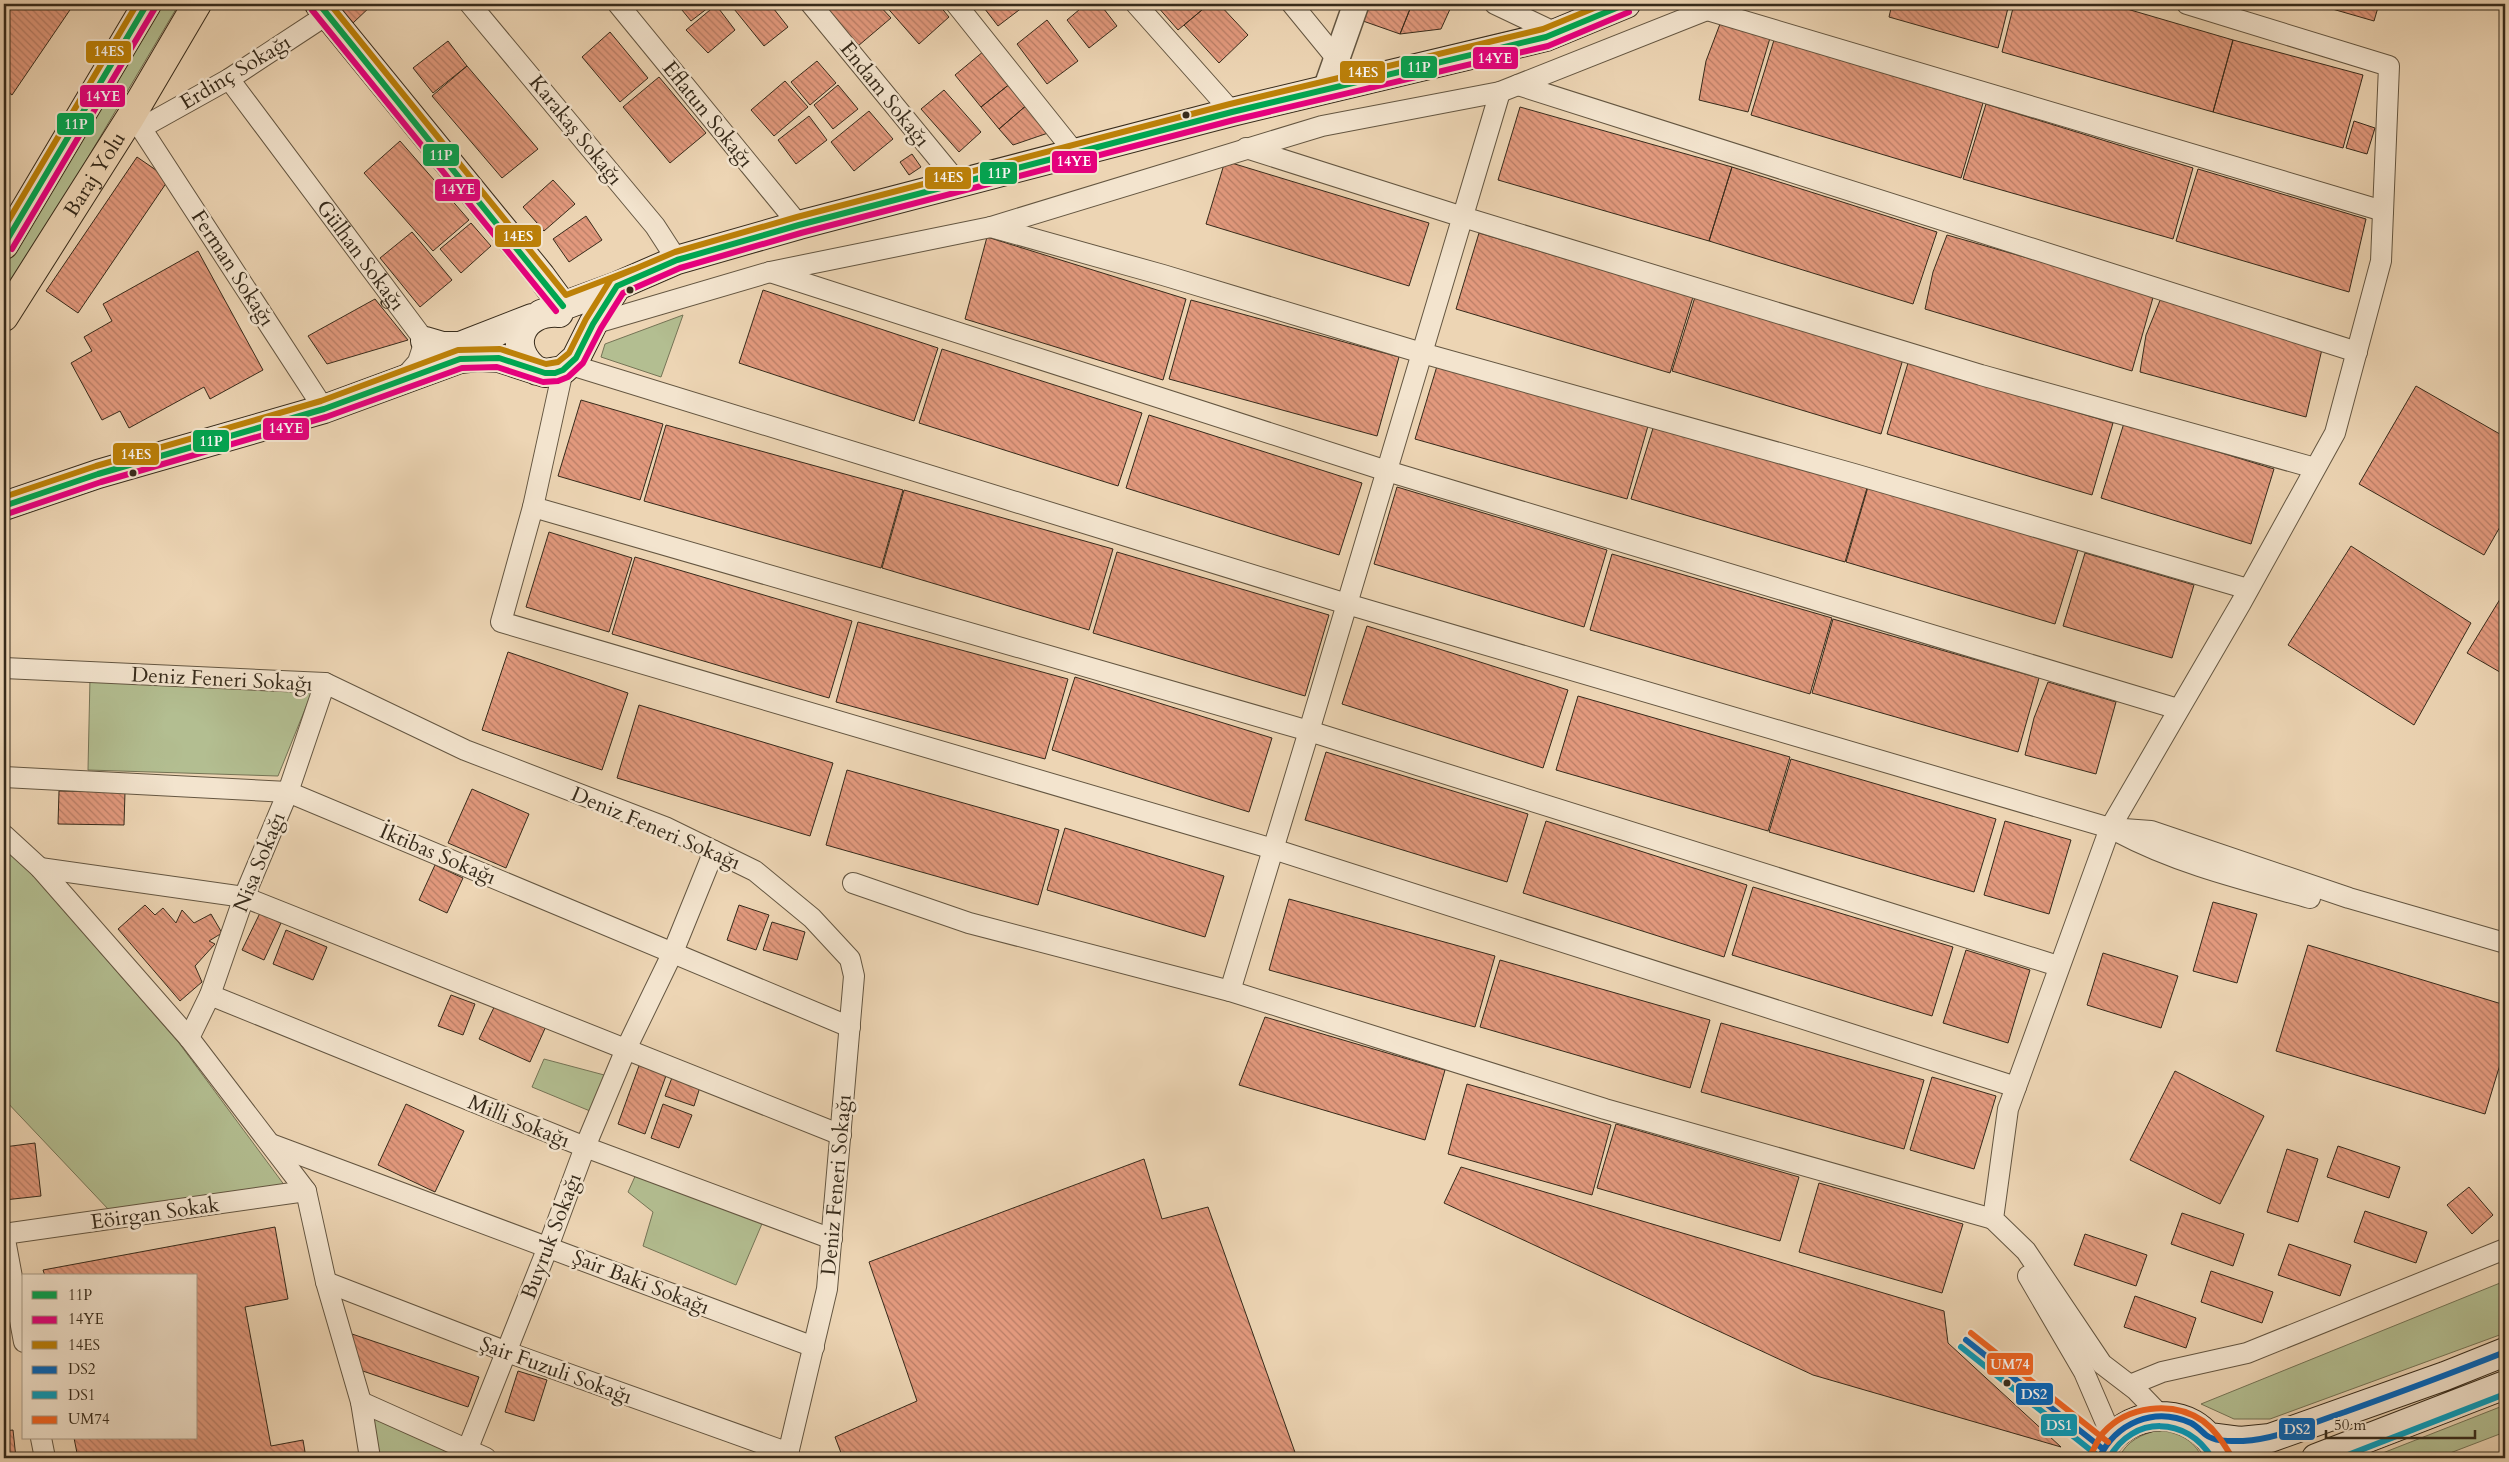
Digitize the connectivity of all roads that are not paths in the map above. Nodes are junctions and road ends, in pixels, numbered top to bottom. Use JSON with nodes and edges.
{"nodes":[{"id":1,"x":147,"y":4,"type":"edge"},
{"id":2,"x":197,"y":4,"type":"edge"},
{"id":3,"x":470,"y":4,"type":"edge"},
{"id":4,"x":618,"y":4,"type":"edge"},
{"id":5,"x":811,"y":4,"type":"edge"},
{"id":6,"x":956,"y":4,"type":"edge"},
{"id":7,"x":1136,"y":4,"type":"edge"},
{"id":8,"x":1292,"y":4,"type":"edge"},
{"id":9,"x":1356,"y":4,"type":"edge"},
{"id":10,"x":1495,"y":4,"type":"edge"},
{"id":11,"x":1626,"y":4,"type":"edge"},
{"id":12,"x":2187,"y":4,"type":"edge"},
{"id":13,"x":1714,"y":7,"type":"edge"},
{"id":14,"x":324,"y":9,"type":"edge"},
{"id":15,"x":1556,"y":33,"type":"junction"},
{"id":16,"x":1337,"y":60,"type":"junction"},
{"id":17,"x":229,"y":79,"type":"junction"},
{"id":18,"x":1509,"y":88,"type":"junction"},
{"id":19,"x":1326,"y":89,"type":"junction"},
{"id":20,"x":1232,"y":112,"type":"junction"},
{"id":21,"x":135,"y":123,"type":"junction"},
{"id":22,"x":1246,"y":148,"type":"junction"},
{"id":23,"x":1076,"y":154,"type":"junction"},
{"id":24,"x":959,"y":184,"type":"junction"},
{"id":25,"x":32,"y":198,"type":"junction"},
{"id":26,"x":2383,"y":211,"type":"junction"},
{"id":27,"x":1463,"y":217,"type":"junction"},
{"id":28,"x":799,"y":225,"type":"junction"},
{"id":29,"x":991,"y":227,"type":"junction"},
{"id":30,"x":4,"y":229,"type":"edge"},
{"id":31,"x":4,"y":245,"type":"edge"},
{"id":32,"x":677,"y":260,"type":"junction"},
{"id":33,"x":770,"y":272,"type":"junction"},
{"id":34,"x":617,"y":286,"type":"junction"},
{"id":35,"x":545,"y":313,"type":"junction"},
{"id":36,"x":4,"y":317,"type":"edge"},
{"id":37,"x":593,"y":324,"type":"junction"},
{"id":38,"x":425,"y":342,"type":"junction"},
{"id":39,"x":2357,"y":352,"type":"junction"},
{"id":40,"x":1422,"y":353,"type":"junction"},
{"id":41,"x":571,"y":361,"type":"junction"},
{"id":42,"x":537,"y":371,"type":"junction"},
{"id":43,"x":403,"y":379,"type":"junction"},
{"id":44,"x":324,"y":410,"type":"junction"},
{"id":45,"x":2315,"y":468,"type":"junction"},
{"id":46,"x":1387,"y":471,"type":"junction"},
{"id":47,"x":4,"y":506,"type":"edge"},
{"id":48,"x":533,"y":507,"type":"junction"},
{"id":49,"x":2248,"y":589,"type":"junction"},
{"id":50,"x":1347,"y":604,"type":"junction"},
{"id":51,"x":4,"y":668,"type":"edge"},
{"id":52,"x":325,"y":683,"type":"junction"},
{"id":53,"x":2178,"y":709,"type":"junction"},
{"id":54,"x":1309,"y":732,"type":"junction"},
{"id":55,"x":4,"y":777,"type":"edge"},
{"id":56,"x":288,"y":792,"type":"junction"},
{"id":57,"x":2110,"y":828,"type":"junction"},
{"id":58,"x":4,"y":836,"type":"edge"},
{"id":59,"x":1273,"y":849,"type":"junction"},
{"id":60,"x":714,"y":851,"type":"junction"},
{"id":61,"x":40,"y":868,"type":"junction"},
{"id":62,"x":853,"y":883,"type":"dead end"},
{"id":63,"x":244,"y":897,"type":"junction"},
{"id":64,"x":2405,"y":920,"type":"junction"},
{"id":65,"x":2505,"y":944,"type":"edge"},
{"id":66,"x":673,"y":952,"type":"junction"},
{"id":67,"x":2505,"y":954,"type":"edge"},
{"id":68,"x":2058,"y":966,"type":"junction"},
{"id":69,"x":1230,"y":991,"type":"junction"},
{"id":70,"x":210,"y":996,"type":"junction"},
{"id":71,"x":850,"y":1027,"type":"junction"},
{"id":72,"x":189,"y":1038,"type":"junction"},
{"id":73,"x":626,"y":1049,"type":"junction"},
{"id":74,"x":2016,"y":1087,"type":"junction"},
{"id":75,"x":841,"y":1135,"type":"junction"},
{"id":76,"x":271,"y":1144,"type":"junction"},
{"id":77,"x":585,"y":1147,"type":"junction"},
{"id":78,"x":306,"y":1191,"type":"junction"},
{"id":79,"x":1993,"y":1219,"type":"junction"},
{"id":80,"x":4,"y":1234,"type":"edge"},
{"id":81,"x":2011,"y":1236,"type":"junction"},
{"id":82,"x":832,"y":1239,"type":"junction"},
{"id":83,"x":548,"y":1248,"type":"junction"},
{"id":84,"x":2505,"y":1249,"type":"edge"},
{"id":85,"x":326,"y":1282,"type":"junction"},
{"id":86,"x":22,"y":1331,"type":"edge"},
{"id":87,"x":814,"y":1347,"type":"junction"},
{"id":88,"x":507,"y":1352,"type":"junction"},
{"id":89,"x":2505,"y":1352,"type":"edge"},
{"id":90,"x":2130,"y":1385,"type":"junction"},
{"id":91,"x":2505,"y":1385,"type":"edge"},
{"id":92,"x":361,"y":1402,"type":"junction"},
{"id":93,"x":2162,"y":1417,"type":"junction"},
{"id":94,"x":41,"y":1440,"type":"edge"},
{"id":95,"x":2105,"y":1448,"type":"edge"},
{"id":96,"x":2216,"y":1448,"type":"edge"},
{"id":97,"x":465,"y":1454,"type":"edge"},
{"id":98,"x":788,"y":1456,"type":"edge"},
{"id":99,"x":45,"y":1458,"type":"edge"},
{"id":100,"x":370,"y":1458,"type":"edge"},
{"id":101,"x":486,"y":1458,"type":"edge"},
{"id":102,"x":2316,"y":1458,"type":"edge"}],
"edges":[{"from":1,"to":25,"type":"main road","name":"Baraj Yolu"},
{"from":2,"to":21,"type":"main road","name":"Baraj Yolu"},
{"from":3,"to":32,"type":"street","name":"Karakaş Sokağı"},
{"from":4,"to":28,"type":"street","name":"Eflatun Sokağı"},
{"from":5,"to":24,"type":"street","name":"Endam Sokağı"},
{"from":6,"to":23,"type":"street"},
{"from":7,"to":20,"type":"street"},
{"from":8,"to":16,"type":"street"},
{"from":9,"to":16,"type":"street"},
{"from":10,"to":15,"type":"street"},
{"from":11,"to":15,"type":"main road"},
{"from":12,"to":26,"type":"street"},
{"from":13,"to":18,"type":"street"},
{"from":13,"to":26,"type":"street"},
{"from":14,"to":17,"type":"street","name":"Erdinç Sokağı"},
{"from":14,"to":35,"type":"main road"},
{"from":15,"to":19,"type":"main road"},
{"from":16,"to":19,"type":"street"},
{"from":17,"to":21,"type":"street","name":"Erdinç Sokağı"},
{"from":17,"to":38,"type":"street","name":"Gülhan Sokağı"},
{"from":18,"to":22,"type":"street"},
{"from":18,"to":27,"type":"street"},
{"from":18,"to":39,"type":"street"},
{"from":19,"to":20,"type":"main road"},
{"from":20,"to":23,"type":"main road"},
{"from":21,"to":36,"type":"main road","name":"Baraj Yolu"},
{"from":21,"to":44,"type":"street","name":"Ferman Sokağı"},
{"from":22,"to":27,"type":"street"},
{"from":22,"to":29,"type":"street"},
{"from":23,"to":24,"type":"main road"},
{"from":24,"to":28,"type":"main road"},
{"from":25,"to":30,"type":"main road"},
{"from":25,"to":31,"type":"main road","name":"Baraj Yolu"},
{"from":26,"to":39,"type":"street"},
{"from":27,"to":40,"type":"street"},
{"from":27,"to":45,"type":"street"},
{"from":28,"to":32,"type":"main road"},
{"from":29,"to":33,"type":"street"},
{"from":29,"to":40,"type":"street"},
{"from":32,"to":34,"type":"main road"},
{"from":33,"to":37,"type":"street"},
{"from":33,"to":46,"type":"street"},
{"from":34,"to":35,"type":"main road"},
{"from":34,"to":37,"type":"main road"},
{"from":35,"to":38,"type":"main road"},
{"from":35,"to":41,"type":"main road"},
{"from":35,"to":42,"type":"main road"},
{"from":37,"to":41,"type":"main road"},
{"from":38,"to":43,"type":"street"},
{"from":39,"to":45,"type":"street"},
{"from":40,"to":46,"type":"street"},
{"from":40,"to":49,"type":"street"},
{"from":41,"to":42,"type":"main road"},
{"from":41,"to":48,"type":"street"},
{"from":41,"to":50,"type":"street"},
{"from":42,"to":43,"type":"main road"},
{"from":43,"to":44,"type":"main road"},
{"from":44,"to":47,"type":"main road"},
{"from":45,"to":49,"type":"street"},
{"from":46,"to":50,"type":"street"},
{"from":46,"to":53,"type":"street"},
{"from":48,"to":54,"type":"street"},
{"from":48,"to":59,"type":"street"},
{"from":49,"to":53,"type":"street"},
{"from":50,"to":54,"type":"street"},
{"from":50,"to":57,"type":"street"},
{"from":51,"to":52,"type":"street","name":"Deniz Feneri Sokağı"},
{"from":52,"to":56,"type":"street","name":"Nisa Sokağı"},
{"from":52,"to":60,"type":"street","name":"Deniz Feneri Sokağı"},
{"from":53,"to":57,"type":"street"},
{"from":54,"to":59,"type":"street"},
{"from":54,"to":68,"type":"street"},
{"from":55,"to":56,"type":"street","name":"İktibas Sokağı"},
{"from":56,"to":63,"type":"street","name":"Nisa Sokağı"},
{"from":56,"to":66,"type":"street","name":"İktibas Sokağı"},
{"from":57,"to":64,"type":"street"},
{"from":57,"to":68,"type":"street"},
{"from":58,"to":61,"type":"street"},
{"from":59,"to":69,"type":"street"},
{"from":59,"to":74,"type":"street"},
{"from":60,"to":66,"type":"street","name":"Buyruk Sokağı"},
{"from":60,"to":71,"type":"street","name":"Deniz Feneri Sokağı"},
{"from":61,"to":63,"type":"street"},
{"from":61,"to":72,"type":"street"},
{"from":62,"to":69,"type":"street"},
{"from":63,"to":70,"type":"street","name":"Nisa Sokağı"},
{"from":63,"to":73,"type":"street"},
{"from":64,"to":65,"type":"street"},
{"from":64,"to":67,"type":"street"},
{"from":66,"to":71,"type":"street","name":"İktibas Sokağı"},
{"from":66,"to":73,"type":"street","name":"Buyruk Sokağı"},
{"from":68,"to":74,"type":"street"},
{"from":69,"to":79,"type":"street"},
{"from":70,"to":72,"type":"street","name":"Nisa Sokağı"},
{"from":70,"to":77,"type":"street","name":"Milli Sokağı"},
{"from":71,"to":75,"type":"street","name":"Deniz Feneri Sokağı"},
{"from":72,"to":76,"type":"street"},
{"from":73,"to":75,"type":"street"},
{"from":73,"to":77,"type":"street","name":"Buyruk Sokağı"},
{"from":74,"to":79,"type":"street"},
{"from":75,"to":82,"type":"street","name":"Deniz Feneri Sokağı"},
{"from":76,"to":78,"type":"street"},
{"from":76,"to":83,"type":"street","name":"Şair Baki Sokağı"},
{"from":77,"to":82,"type":"street","name":"Milli Sokağı"},
{"from":77,"to":83,"type":"street","name":"Buyruk Sokağı"},
{"from":78,"to":80,"type":"street","name":"Eöirgan Sokak"},
{"from":78,"to":85,"type":"street"},
{"from":79,"to":81,"type":"street"},
{"from":80,"to":86,"type":"street"},
{"from":81,"to":90,"type":"street"},
{"from":81,"to":95,"type":"street"},
{"from":82,"to":87,"type":"street","name":"Deniz Feneri Sokağı"},
{"from":83,"to":87,"type":"street","name":"Şair Baki Sokağı"},
{"from":83,"to":88,"type":"street","name":"Buyruk Sokağı"},
{"from":84,"to":90,"type":"street"},
{"from":85,"to":88,"type":"street","name":"Şair Fuzuli Sokağı"},
{"from":85,"to":92,"type":"street"},
{"from":87,"to":98,"type":"street","name":"Deniz Feneri Sokağı"},
{"from":88,"to":97,"type":"street","name":"Buyruk Sokağı"},
{"from":88,"to":98,"type":"street","name":"Şair Fuzuli Sokağı"},
{"from":89,"to":96,"type":"main road"},
{"from":90,"to":93,"type":"street"},
{"from":91,"to":102,"type":"main road"},
{"from":92,"to":97,"type":"street"},
{"from":92,"to":100,"type":"street"},
{"from":93,"to":95,"type":"main road"},
{"from":93,"to":96,"type":"main road"},
{"from":94,"to":99,"type":"street"},
{"from":97,"to":101,"type":"street"}]}
